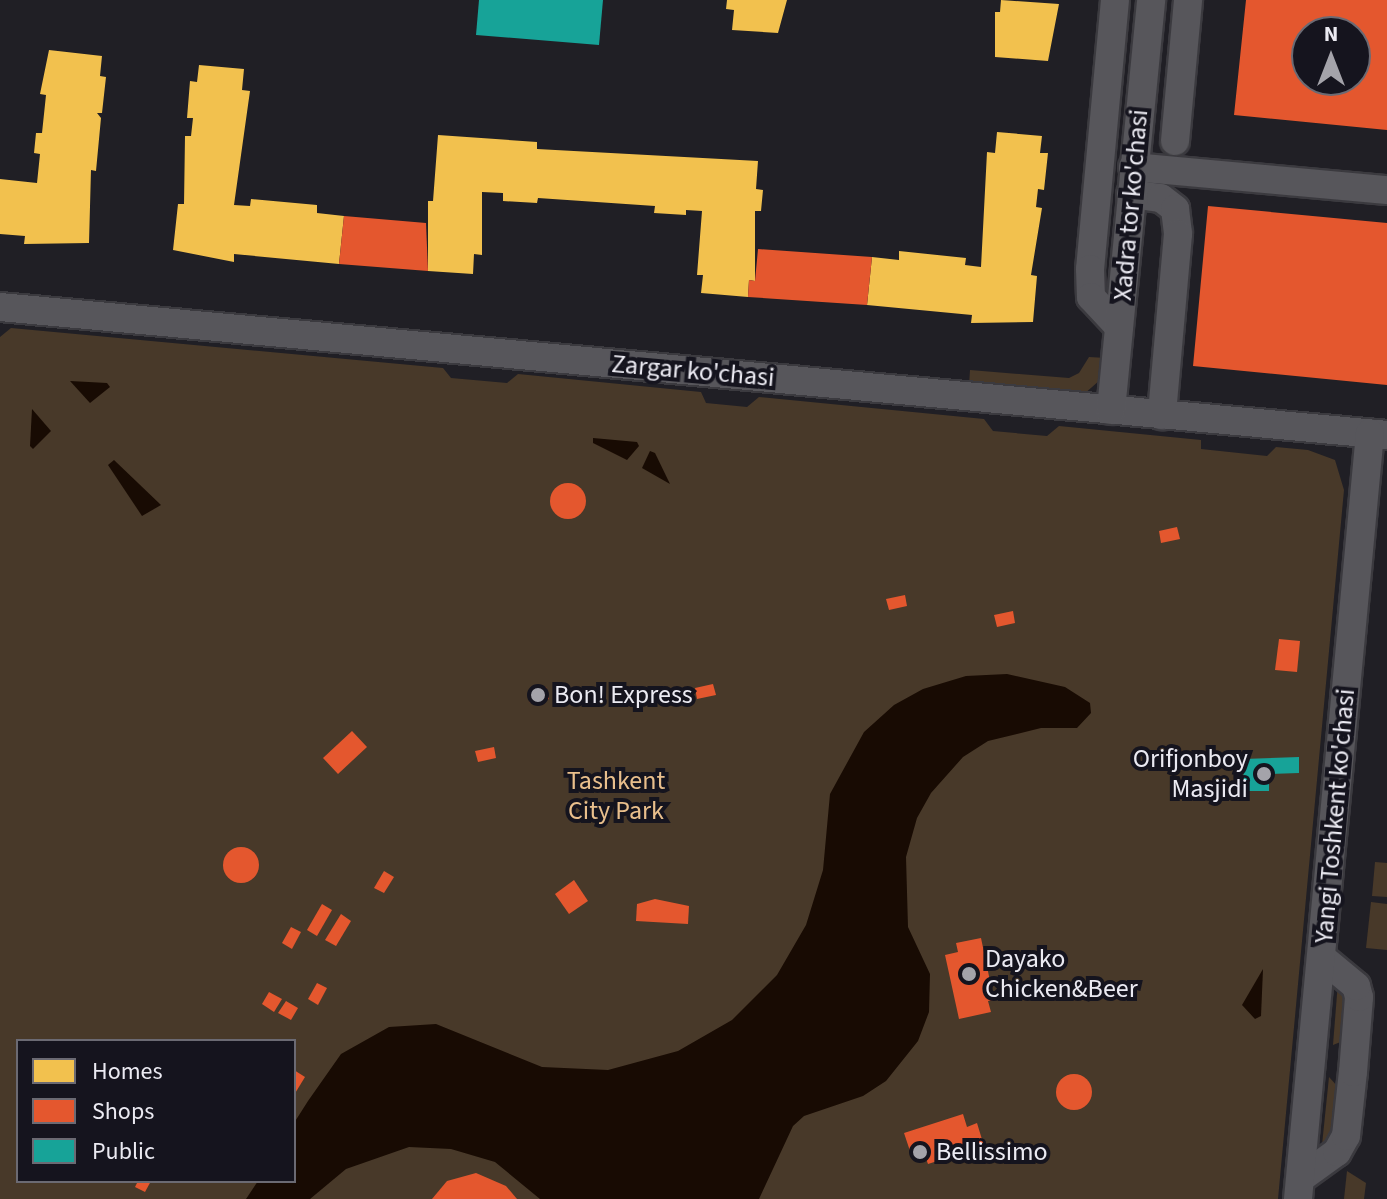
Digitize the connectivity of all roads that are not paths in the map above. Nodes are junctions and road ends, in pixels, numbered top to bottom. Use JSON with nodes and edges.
{"nodes":[{"id":1,"x":1115,"y":0,"type":"edge"},
{"id":2,"x":1151,"y":0,"type":"edge"},
{"id":3,"x":1188,"y":0,"type":"edge"},
{"id":4,"x":1175,"y":141,"type":"dead end"},
{"id":5,"x":1132,"y":180,"type":"junction"},
{"id":6,"x":1387,"y":190,"type":"edge"},
{"id":7,"x":0,"y":307,"type":"edge"},
{"id":8,"x":1119,"y":327,"type":"junction"},
{"id":9,"x":1111,"y":410,"type":"junction"},
{"id":10,"x":1162,"y":415,"type":"junction"},
{"id":11,"x":1379,"y":434,"type":"edge"},
{"id":12,"x":1321,"y":957,"type":"junction"},
{"id":13,"x":1300,"y":1188,"type":"edge"}],
"edges":[{"from":1,"to":8,"type":"street"},
{"from":2,"to":5,"type":"street","name":"Xadra tor ko'chasi"},
{"from":3,"to":4,"type":"street"},
{"from":5,"to":6,"type":"street"},
{"from":5,"to":8,"type":"street","name":"Xadra tor ko'chasi"},
{"from":5,"to":10,"type":"street"},
{"from":7,"to":9,"type":"street","name":"Zargar ko'chasi"},
{"from":8,"to":9,"type":"street","name":"Xadra tor ko'chasi"},
{"from":9,"to":10,"type":"street","name":"Zargar ko'chasi"},
{"from":10,"to":11,"type":"street","name":"Zargar ko'chasi"},
{"from":11,"to":12,"type":"street","name":"Yangi Toshkent ko'chasi"},
{"from":12,"to":13,"type":"street","name":"Yangi Toshkent ko'chasi"},
{"from":12,"to":13,"type":"street"}]}
